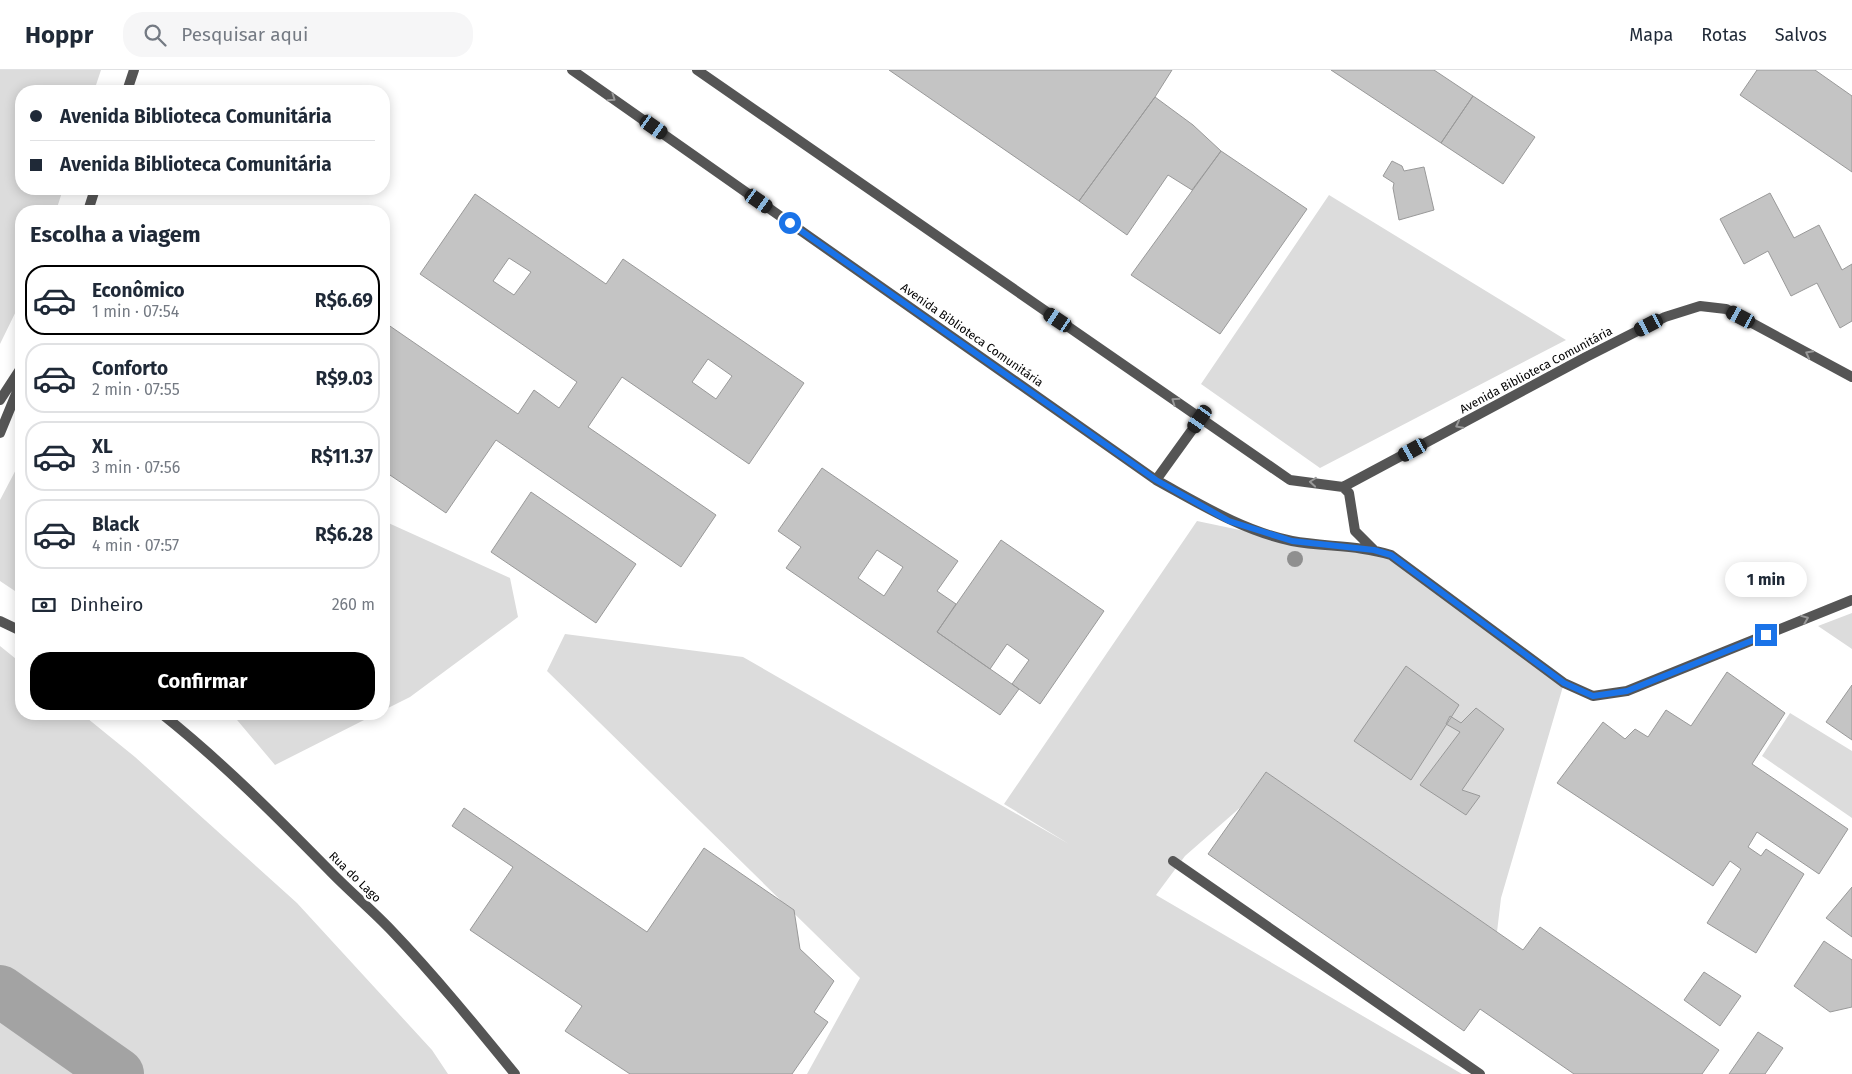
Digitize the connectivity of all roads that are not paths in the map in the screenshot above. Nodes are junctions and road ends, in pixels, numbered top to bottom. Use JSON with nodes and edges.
{"nodes":[{"id":1,"x":134,"y":70,"type":"edge"},
{"id":2,"x":697,"y":70,"type":"edge"},
{"id":3,"x":576,"y":71,"type":"edge"},
{"id":4,"x":129,"y":85,"type":"edge"},
{"id":5,"x":15,"y":377,"type":"edge"},
{"id":6,"x":1852,"y":377,"type":"edge"},
{"id":7,"x":15,"y":397,"type":"edge"},
{"id":8,"x":0,"y":400,"type":"edge"},
{"id":9,"x":1200,"y":419,"type":"junction"},
{"id":10,"x":0,"y":433,"type":"edge"},
{"id":11,"x":1156,"y":480,"type":"junction"},
{"id":12,"x":1343,"y":488,"type":"junction"},
{"id":13,"x":1374,"y":550,"type":"junction"},
{"id":14,"x":1852,"y":600,"type":"edge"},
{"id":15,"x":0,"y":621,"type":"edge"},
{"id":16,"x":15,"y":628,"type":"edge"},
{"id":17,"x":170,"y":720,"type":"edge"},
{"id":18,"x":1173,"y":861,"type":"dead end"},
{"id":19,"x":515,"y":1074,"type":"edge"},
{"id":20,"x":1480,"y":1074,"type":"edge"}],
"edges":[{"from":1,"to":4,"type":"street"},
{"from":9,"to":2,"type":"street","one_way":true},
{"from":3,"to":11,"type":"street","name":"Avenida Biblioteca Comunitária","one_way":true},
{"from":5,"to":8,"type":"street"},
{"from":6,"to":12,"type":"street","name":"Avenida Biblioteca Comunitária","one_way":true},
{"from":7,"to":10,"type":"street"},
{"from":9,"to":11,"type":"street"},
{"from":12,"to":9,"type":"street","one_way":true},
{"from":11,"to":13,"type":"street","name":"Avenida Biblioteca Comunitária"},
{"from":12,"to":13,"type":"street","name":"Avenida Biblioteca Comunitária"},
{"from":13,"to":14,"type":"street","name":"Avenida Biblioteca Comunitária","one_way":true},
{"from":15,"to":16,"type":"street"},
{"from":17,"to":19,"type":"street","name":"Rua do Lago"},
{"from":18,"to":20,"type":"street"}]}
